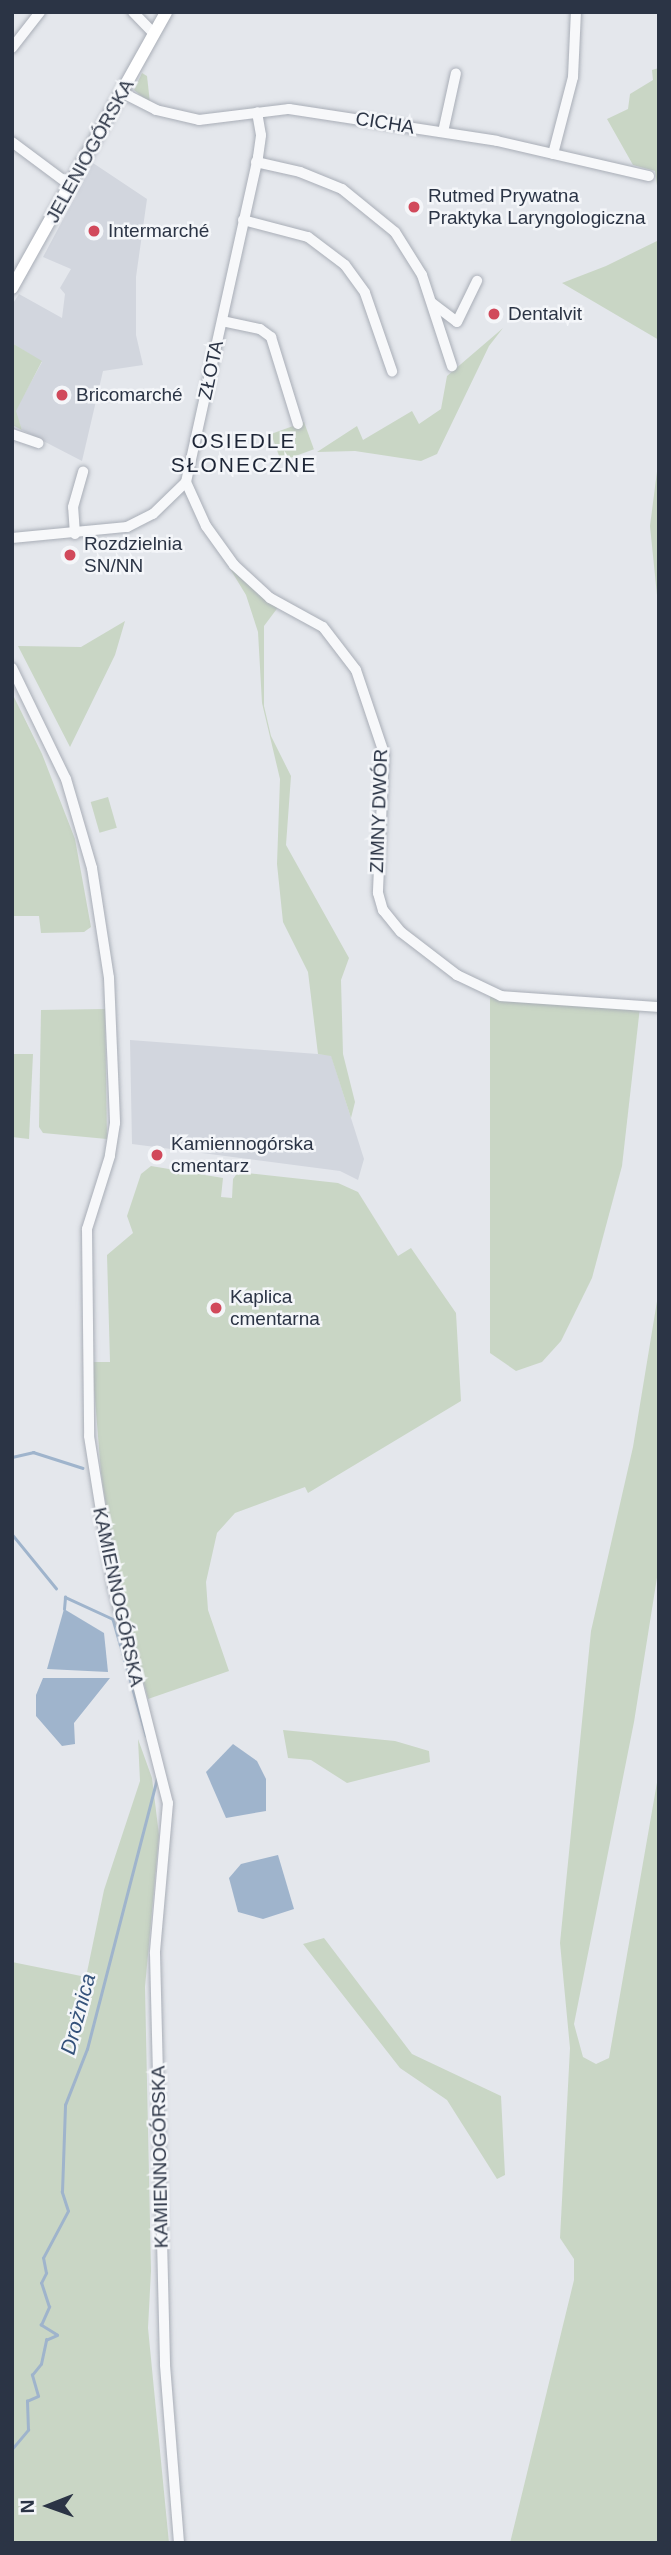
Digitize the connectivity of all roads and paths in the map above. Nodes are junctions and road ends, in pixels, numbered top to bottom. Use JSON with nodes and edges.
{"nodes":[{"id":1,"x":40,"y":12,"type":"edge"},
{"id":2,"x":134,"y":12,"type":"edge"},
{"id":3,"x":166,"y":12,"type":"edge"},
{"id":4,"x":576,"y":12,"type":"edge"},
{"id":5,"x":154,"y":34,"type":"junction"},
{"id":6,"x":12,"y":48,"type":"edge"},
{"id":7,"x":456,"y":73,"type":"dead end"},
{"id":8,"x":123,"y":93,"type":"junction"},
{"id":9,"x":257,"y":112,"type":"junction"},
{"id":10,"x":443,"y":132,"type":"junction"},
{"id":11,"x":12,"y":142,"type":"edge"},
{"id":12,"x":553,"y":154,"type":"junction"},
{"id":13,"x":256,"y":162,"type":"junction"},
{"id":14,"x":649,"y":176,"type":"dead end"},
{"id":15,"x":71,"y":186,"type":"junction"},
{"id":16,"x":243,"y":220,"type":"junction"},
{"id":17,"x":477,"y":281,"type":"dead end"},
{"id":18,"x":12,"y":288,"type":"edge"},
{"id":19,"x":432,"y":303,"type":"junction"},
{"id":20,"x":222,"y":321,"type":"junction"},
{"id":21,"x":452,"y":366,"type":"dead end"},
{"id":22,"x":392,"y":371,"type":"dead end"},
{"id":23,"x":298,"y":424,"type":"dead end"},
{"id":24,"x":12,"y":434,"type":"edge"},
{"id":25,"x":38,"y":443,"type":"dead end"},
{"id":26,"x":83,"y":471,"type":"dead end"},
{"id":27,"x":186,"y":482,"type":"junction"},
{"id":28,"x":75,"y":534,"type":"junction"},
{"id":29,"x":12,"y":538,"type":"edge"},
{"id":30,"x":12,"y":668,"type":"edge"},
{"id":31,"x":659,"y":1007,"type":"edge"},
{"id":32,"x":179,"y":2543,"type":"edge"}],
"edges":[{"from":1,"to":6,"type":"street"},
{"from":2,"to":5,"type":"street"},
{"from":3,"to":5,"type":"main road","name":"JELENIOGÓRSKA"},
{"from":4,"to":12,"type":"street"},
{"from":5,"to":8,"type":"main road","name":"JELENIOGÓRSKA"},
{"from":7,"to":10,"type":"street"},
{"from":8,"to":9,"type":"street","name":"CICHA"},
{"from":8,"to":15,"type":"main road","name":"JELENIOGÓRSKA"},
{"from":9,"to":10,"type":"street","name":"CICHA"},
{"from":9,"to":13,"type":"street","name":"ZŁOTA"},
{"from":10,"to":12,"type":"street","name":"CICHA"},
{"from":11,"to":15,"type":"street"},
{"from":12,"to":14,"type":"street","name":"CICHA"},
{"from":13,"to":16,"type":"street","name":"ZŁOTA"},
{"from":13,"to":19,"type":"street"},
{"from":15,"to":18,"type":"main road","name":"JELENIOGÓRSKA"},
{"from":16,"to":20,"type":"street","name":"ZŁOTA"},
{"from":16,"to":22,"type":"street"},
{"from":17,"to":19,"type":"street"},
{"from":19,"to":21,"type":"street"},
{"from":20,"to":23,"type":"street"},
{"from":20,"to":27,"type":"street","name":"ZŁOTA"},
{"from":24,"to":25,"type":"street"},
{"from":26,"to":28,"type":"street"},
{"from":27,"to":28,"type":"street"},
{"from":27,"to":31,"type":"street","name":"ZIMNY DWÓR"},
{"from":28,"to":29,"type":"street"},
{"from":30,"to":32,"type":"street","name":"KAMIENNOGÓRSKA"}]}
